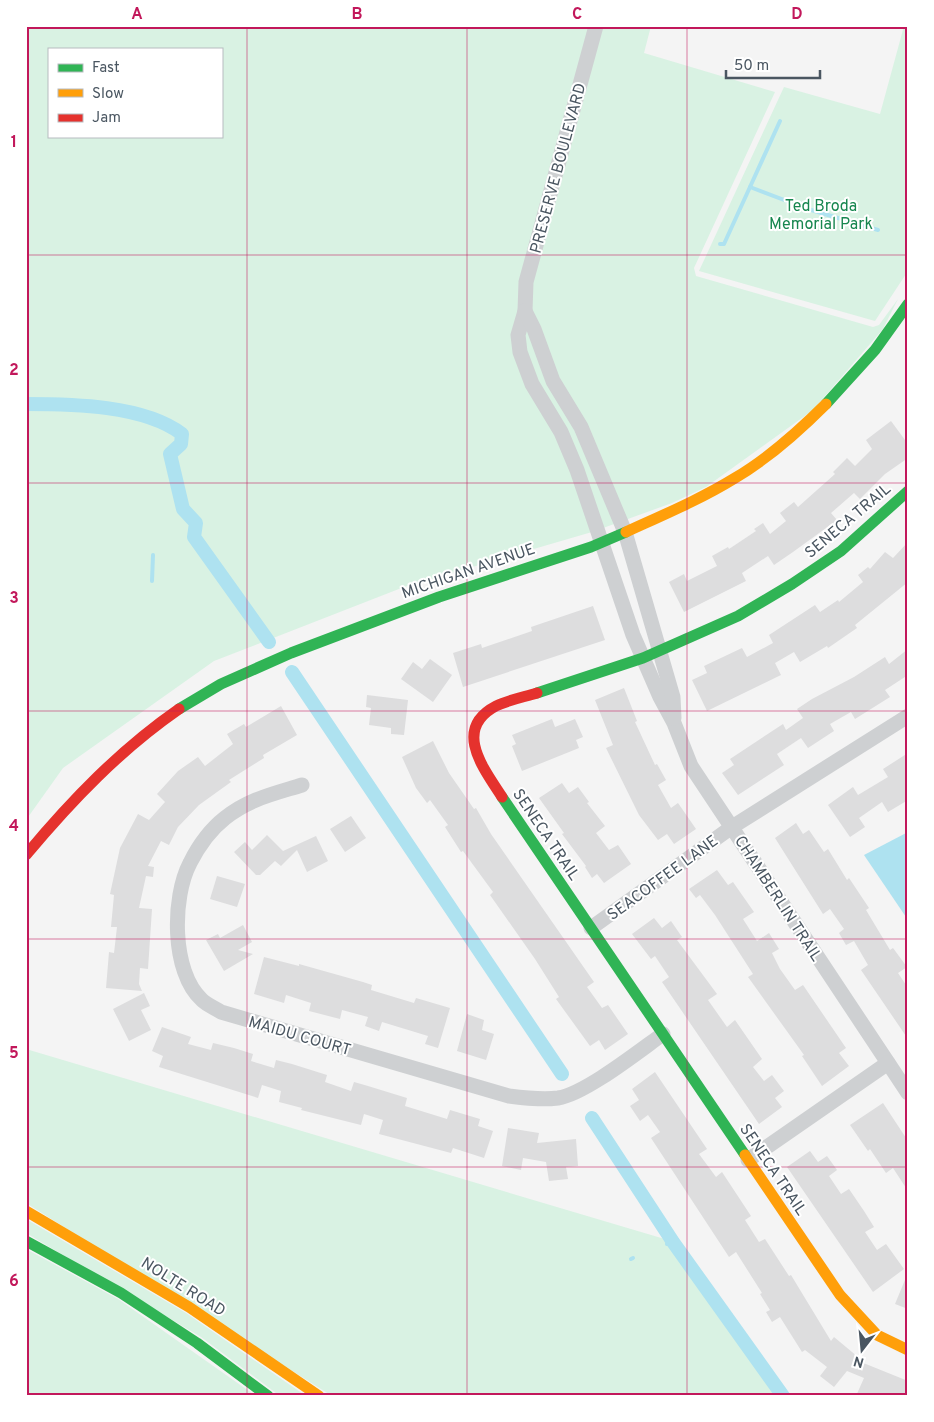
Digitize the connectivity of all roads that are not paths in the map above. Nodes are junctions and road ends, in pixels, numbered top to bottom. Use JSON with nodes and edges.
{"nodes":[{"id":1,"x":596,"y":26,"type":"edge"},
{"id":2,"x":908,"y":304,"type":"edge"},
{"id":3,"x":525,"y":311,"type":"junction"},
{"id":4,"x":908,"y":491,"type":"edge"},
{"id":5,"x":625,"y":532,"type":"junction"},
{"id":6,"x":601,"y":543,"type":"junction"},
{"id":7,"x":660,"y":652,"type":"junction"},
{"id":8,"x":643,"y":658,"type":"junction"},
{"id":9,"x":908,"y":716,"type":"edge"},
{"id":10,"x":674,"y":723,"type":"junction"},
{"id":11,"x":302,"y":785,"type":"dead end"},
{"id":12,"x":732,"y":827,"type":"junction"},
{"id":13,"x":26,"y":855,"type":"edge"},
{"id":14,"x":591,"y":928,"type":"junction"},
{"id":15,"x":663,"y":1034,"type":"junction"},
{"id":16,"x":888,"y":1063,"type":"junction"},
{"id":17,"x":908,"y":1093,"type":"edge"},
{"id":18,"x":748,"y":1160,"type":"junction"},
{"id":19,"x":26,"y":1211,"type":"edge"},
{"id":20,"x":26,"y":1241,"type":"edge"},
{"id":21,"x":908,"y":1350,"type":"edge"},
{"id":22,"x":268,"y":1396,"type":"edge"},
{"id":23,"x":319,"y":1396,"type":"edge"}],
"edges":[{"from":1,"to":3,"type":"street","name":"PRESERVE BOULEVARD"},
{"from":2,"to":5,"type":"street","name":"MICHIGAN AVENUE"},
{"from":3,"to":5,"type":"street","name":"PRESERVE BOULEVARD"},
{"from":3,"to":6,"type":"street","name":"PRESERVE BOULEVARD"},
{"from":4,"to":7,"type":"street","name":"SENECA TRAIL"},
{"from":5,"to":6,"type":"street","name":"MICHIGAN AVENUE"},
{"from":5,"to":7,"type":"street","name":"PRESERVE BOULEVARD"},
{"from":6,"to":8,"type":"street","name":"PRESERVE BOULEVARD"},
{"from":6,"to":13,"type":"street","name":"MICHIGAN AVENUE"},
{"from":7,"to":8,"type":"street","name":"SENECA TRAIL"},
{"from":7,"to":10,"type":"street","name":"PRESERVE BOULEVARD"},
{"from":8,"to":10,"type":"street","name":"PRESERVE BOULEVARD"},
{"from":8,"to":14,"type":"street","name":"SENECA TRAIL"},
{"from":9,"to":12,"type":"street","name":"CHAMBERLIN TRAIL"},
{"from":10,"to":12,"type":"street"},
{"from":11,"to":15,"type":"street","name":"MAIDU COURT"},
{"from":12,"to":14,"type":"street","name":"SEACOFFEE LANE"},
{"from":12,"to":16,"type":"street","name":"CHAMBERLIN TRAIL"},
{"from":14,"to":15,"type":"street","name":"SENECA TRAIL"},
{"from":15,"to":18,"type":"street","name":"SENECA TRAIL"},
{"from":16,"to":17,"type":"street","name":"CHAMBERLIN TRAIL"},
{"from":16,"to":18,"type":"street"},
{"from":18,"to":21,"type":"street","name":"SENECA TRAIL"},
{"from":19,"to":23,"type":"street","name":"NOLTE ROAD"},
{"from":20,"to":22,"type":"street"}]}
